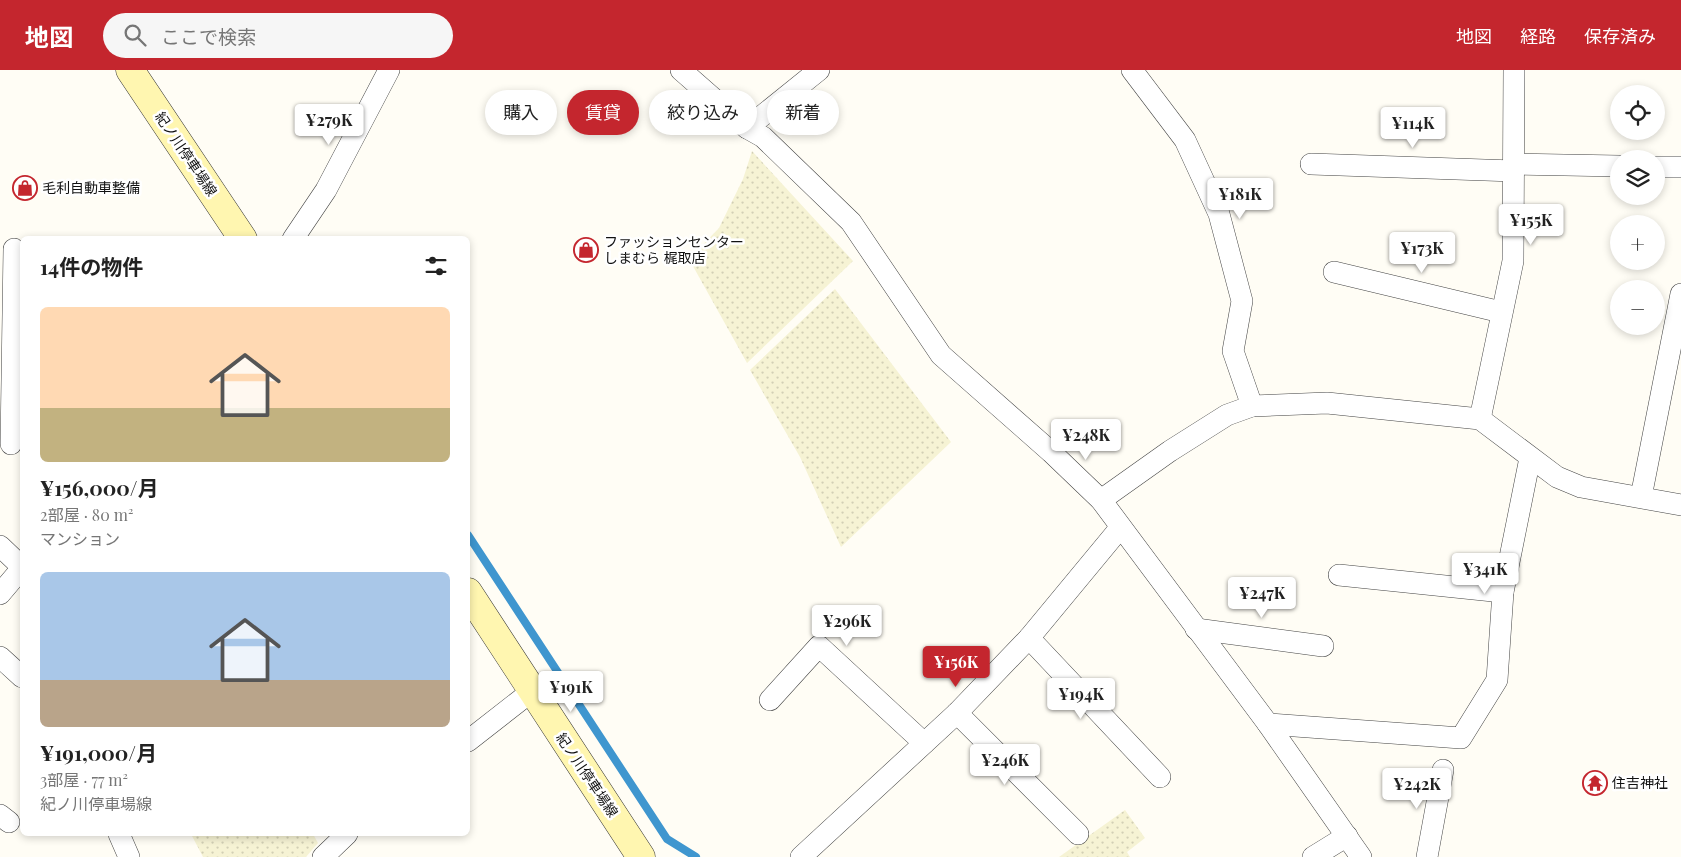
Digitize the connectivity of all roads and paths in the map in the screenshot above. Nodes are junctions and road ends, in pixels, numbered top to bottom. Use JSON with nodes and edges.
{"nodes":[{"id":1,"x":130,"y":70,"type":"edge"},
{"id":2,"x":389,"y":70,"type":"edge"},
{"id":3,"x":681,"y":70,"type":"edge"},
{"id":4,"x":819,"y":70,"type":"edge"},
{"id":5,"x":1132,"y":70,"type":"edge"},
{"id":6,"x":1514,"y":70,"type":"edge"},
{"id":7,"x":704,"y":90,"type":"edge"},
{"id":8,"x":757,"y":120,"type":"edge"},
{"id":9,"x":757,"y":134,"type":"edge"},
{"id":10,"x":1311,"y":164,"type":"dead end"},
{"id":11,"x":1610,"y":166,"type":"edge"},
{"id":12,"x":1665,"y":167,"type":"edge"},
{"id":13,"x":1681,"y":167,"type":"edge"},
{"id":14,"x":1514,"y":168,"type":"junction"},
{"id":15,"x":241,"y":236,"type":"edge"},
{"id":16,"x":295,"y":236,"type":"edge"},
{"id":17,"x":12,"y":249,"type":"edge"},
{"id":18,"x":1334,"y":272,"type":"dead end"},
{"id":19,"x":1681,"y":294,"type":"edge"},
{"id":20,"x":1501,"y":312,"type":"junction"},
{"id":21,"x":1252,"y":406,"type":"junction"},
{"id":22,"x":1480,"y":418,"type":"junction"},
{"id":23,"x":11,"y":444,"type":"dead end"},
{"id":24,"x":1530,"y":458,"type":"junction"},
{"id":25,"x":1641,"y":497,"type":"junction"},
{"id":26,"x":1101,"y":500,"type":"junction"},
{"id":27,"x":1681,"y":505,"type":"edge"},
{"id":28,"x":1120,"y":528,"type":"junction"},
{"id":29,"x":0,"y":546,"type":"edge"},
{"id":30,"x":20,"y":566,"type":"edge"},
{"id":31,"x":20,"y":570,"type":"edge"},
{"id":32,"x":1339,"y":575,"type":"dead end"},
{"id":33,"x":1503,"y":592,"type":"junction"},
{"id":34,"x":0,"y":594,"type":"edge"},
{"id":35,"x":470,"y":595,"type":"edge"},
{"id":36,"x":1196,"y":629,"type":"junction"},
{"id":37,"x":1030,"y":638,"type":"junction"},
{"id":38,"x":1323,"y":646,"type":"dead end"},
{"id":39,"x":0,"y":657,"type":"edge"},
{"id":40,"x":20,"y":675,"type":"edge"},
{"id":41,"x":532,"y":691,"type":"junction"},
{"id":42,"x":770,"y":700,"type":"dead end"},
{"id":43,"x":957,"y":713,"type":"junction"},
{"id":44,"x":1268,"y":724,"type":"junction"},
{"id":45,"x":470,"y":739,"type":"edge"},
{"id":46,"x":924,"y":743,"type":"junction"},
{"id":47,"x":1443,"y":770,"type":"dead end"},
{"id":48,"x":1160,"y":777,"type":"dead end"},
{"id":49,"x":1078,"y":834,"type":"dead end"},
{"id":50,"x":120,"y":836,"type":"edge"},
{"id":51,"x":345,"y":836,"type":"edge"},
{"id":52,"x":1347,"y":836,"type":"junction"},
{"id":53,"x":130,"y":857,"type":"edge"},
{"id":54,"x":323,"y":857,"type":"edge"},
{"id":55,"x":641,"y":857,"type":"edge"},
{"id":56,"x":801,"y":857,"type":"edge"},
{"id":57,"x":1313,"y":857,"type":"edge"},
{"id":58,"x":1361,"y":857,"type":"edge"},
{"id":59,"x":1427,"y":857,"type":"edge"}],
"edges":[{"from":1,"to":15,"type":"main road","name":"紀ノ川停車場線"},
{"from":2,"to":16,"type":"street"},
{"from":3,"to":7,"type":"street"},
{"from":4,"to":8,"type":"street"},
{"from":5,"to":21,"type":"street"},
{"from":6,"to":14,"type":"street"},
{"from":9,"to":26,"type":"street"},
{"from":10,"to":14,"type":"street"},
{"from":11,"to":14,"type":"street"},
{"from":12,"to":13,"type":"street"},
{"from":14,"to":20,"type":"street"},
{"from":17,"to":23,"type":"street"},
{"from":18,"to":20,"type":"street"},
{"from":19,"to":25,"type":"street"},
{"from":20,"to":22,"type":"street"},
{"from":21,"to":22,"type":"street"},
{"from":21,"to":26,"type":"street"},
{"from":22,"to":24,"type":"street"},
{"from":24,"to":25,"type":"street"},
{"from":24,"to":33,"type":"street"},
{"from":25,"to":27,"type":"street"},
{"from":26,"to":28,"type":"street"},
{"from":28,"to":36,"type":"street"},
{"from":28,"to":37,"type":"street"},
{"from":29,"to":30,"type":"street"},
{"from":31,"to":34,"type":"street"},
{"from":32,"to":33,"type":"street"},
{"from":33,"to":44,"type":"street"},
{"from":35,"to":41,"type":"main road","name":"紀ノ川停車場線"},
{"from":36,"to":38,"type":"street"},
{"from":36,"to":44,"type":"street"},
{"from":37,"to":43,"type":"street"},
{"from":37,"to":48,"type":"street"},
{"from":39,"to":40,"type":"street"},
{"from":41,"to":45,"type":"street"},
{"from":41,"to":55,"type":"main road","name":"紀ノ川停車場線"},
{"from":42,"to":46,"type":"street"},
{"from":43,"to":46,"type":"street"},
{"from":43,"to":49,"type":"street"},
{"from":44,"to":52,"type":"street"},
{"from":46,"to":56,"type":"street"},
{"from":47,"to":59,"type":"street"},
{"from":50,"to":53,"type":"street"},
{"from":51,"to":54,"type":"street"},
{"from":52,"to":57,"type":"street"},
{"from":52,"to":58,"type":"street"}]}
